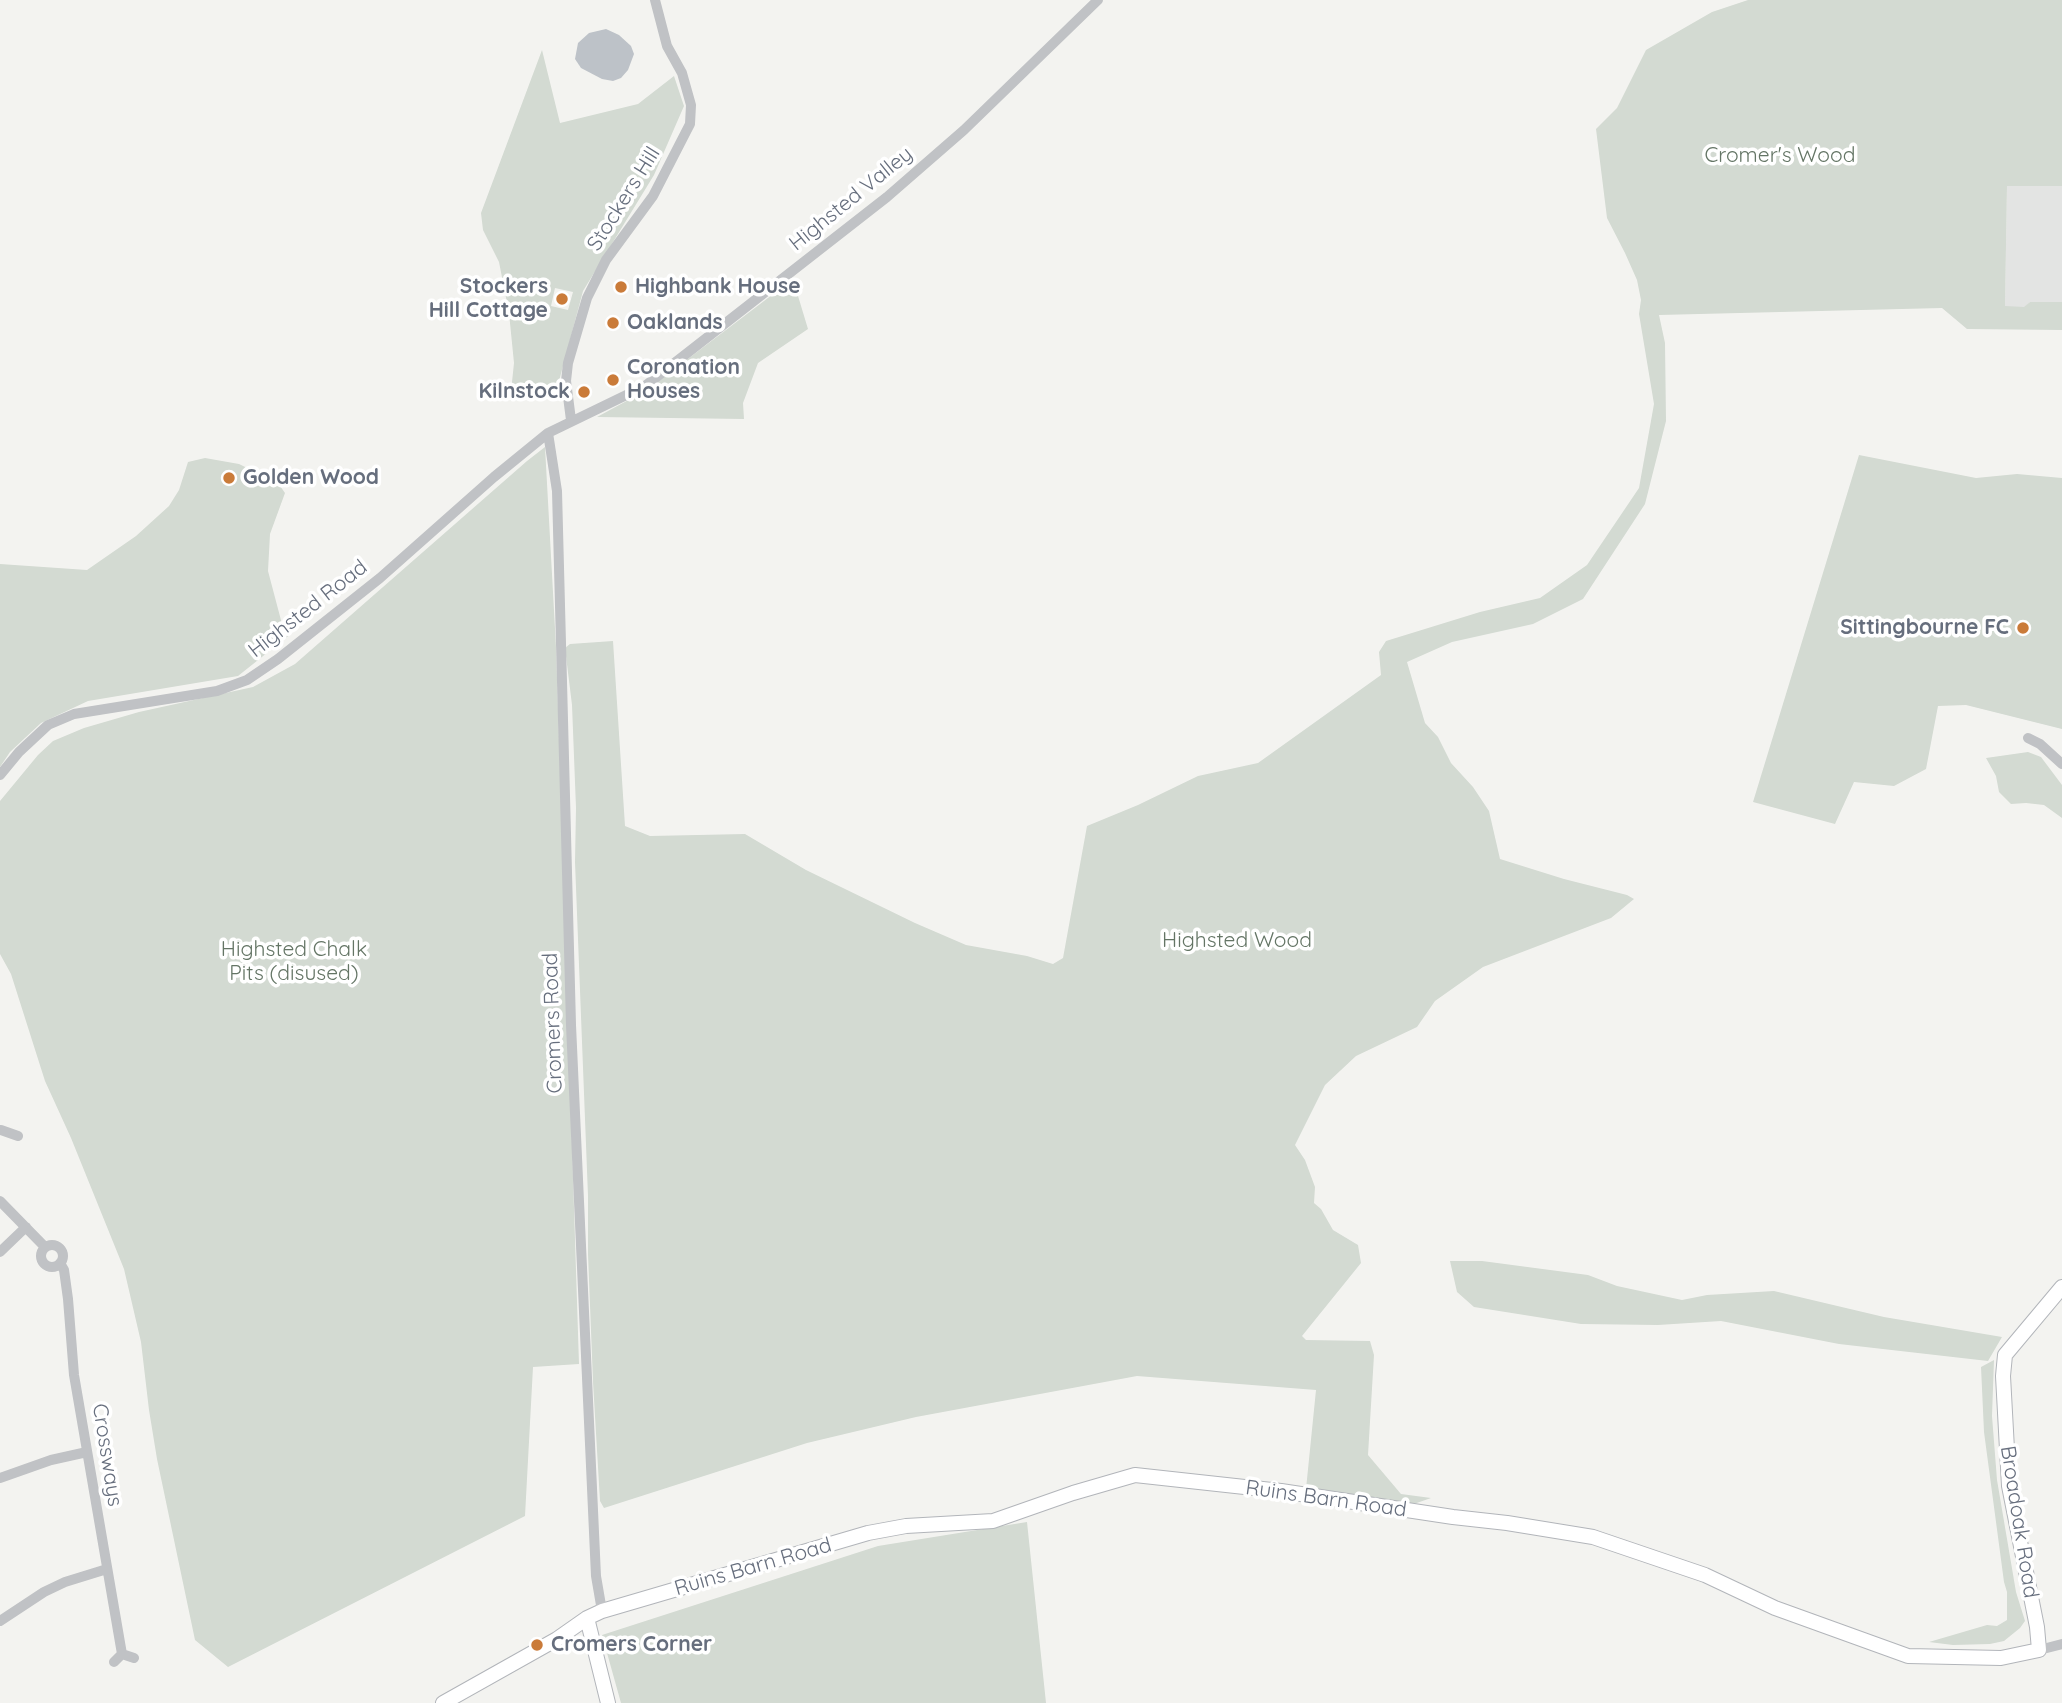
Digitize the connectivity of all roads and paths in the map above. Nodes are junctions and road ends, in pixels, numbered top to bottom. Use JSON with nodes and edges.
{"nodes":[{"id":1,"x":655,"y":0,"type":"edge"},
{"id":2,"x":1098,"y":0,"type":"edge"},
{"id":3,"x":570,"y":421,"type":"junction"},
{"id":4,"x":548,"y":433,"type":"junction"},
{"id":5,"x":2028,"y":738,"type":"dead end"},
{"id":6,"x":2062,"y":764,"type":"edge"},
{"id":7,"x":0,"y":775,"type":"edge"},
{"id":8,"x":0,"y":1125,"type":"edge"},
{"id":9,"x":0,"y":1132,"type":"edge"},
{"id":10,"x":18,"y":1136,"type":"dead end"},
{"id":11,"x":0,"y":1200,"type":"edge"},
{"id":12,"x":26,"y":1227,"type":"junction"},
{"id":13,"x":44,"y":1246,"type":"junction"},
{"id":14,"x":0,"y":1252,"type":"edge"},
{"id":15,"x":60,"y":1263,"type":"junction"},
{"id":16,"x":2062,"y":1287,"type":"edge"},
{"id":17,"x":87,"y":1452,"type":"junction"},
{"id":18,"x":0,"y":1478,"type":"edge"},
{"id":19,"x":107,"y":1569,"type":"junction"},
{"id":20,"x":602,"y":1611,"type":"junction"},
{"id":21,"x":587,"y":1618,"type":"junction"},
{"id":22,"x":0,"y":1621,"type":"edge"},
{"id":23,"x":2062,"y":1644,"type":"edge"},
{"id":24,"x":2039,"y":1650,"type":"junction"},
{"id":25,"x":134,"y":1658,"type":"dead end"},
{"id":26,"x":443,"y":1703,"type":"edge"},
{"id":27,"x":608,"y":1703,"type":"edge"}],
"edges":[{"from":1,"to":3,"type":"street","name":"Stockers Hill"},
{"from":2,"to":3,"type":"street","name":"Highsted Valley"},
{"from":3,"to":4,"type":"street","name":"Highsted Road"},
{"from":4,"to":7,"type":"street","name":"Highsted Road"},
{"from":4,"to":20,"type":"street","name":"Cromers Road"},
{"from":5,"to":6,"type":"street"},
{"from":8,"to":9,"type":"street"},
{"from":9,"to":10,"type":"street"},
{"from":11,"to":12,"type":"street"},
{"from":12,"to":13,"type":"street"},
{"from":12,"to":14,"type":"street"},
{"from":13,"to":15,"type":"street"},
{"from":13,"to":15,"type":"street"},
{"from":15,"to":17,"type":"street","name":"Crossways"},
{"from":16,"to":24,"type":"street","name":"Broadoak Road"},
{"from":17,"to":18,"type":"street"},
{"from":17,"to":19,"type":"street","name":"Crossways"},
{"from":19,"to":22,"type":"street"},
{"from":19,"to":25,"type":"street","name":"Crossways"},
{"from":20,"to":21,"type":"street","name":"Ruins Barn Road"},
{"from":20,"to":24,"type":"street","name":"Ruins Barn Road"},
{"from":21,"to":26,"type":"street","name":"Ruins Barn Road"},
{"from":21,"to":27,"type":"street"},
{"from":23,"to":24,"type":"street","name":"Ruins Barn Road"}]}
